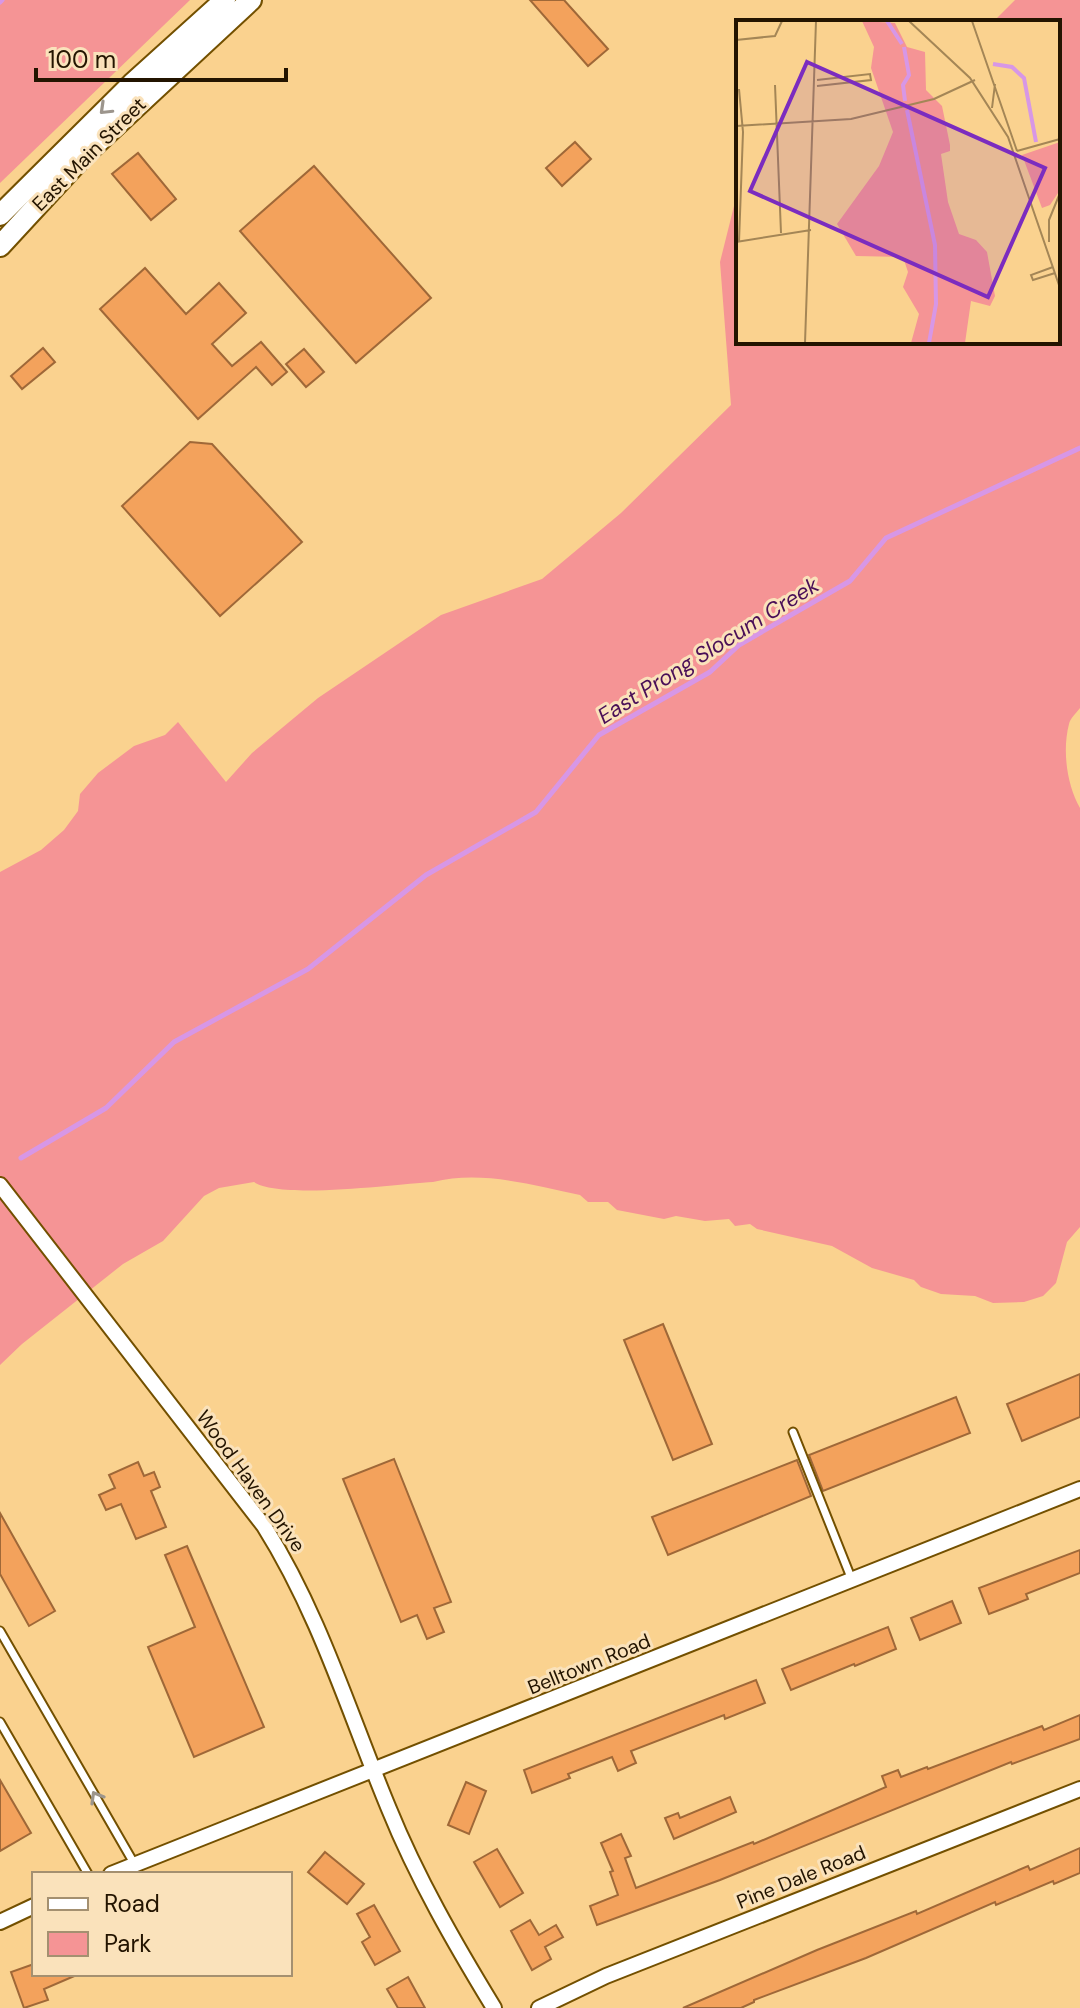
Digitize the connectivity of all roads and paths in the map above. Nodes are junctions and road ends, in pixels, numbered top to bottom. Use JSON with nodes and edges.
{"nodes":[{"id":1,"x":225,"y":0,"type":"edge"},
{"id":2,"x":251,"y":0,"type":"edge"},
{"id":3,"x":0,"y":215,"type":"edge"},
{"id":4,"x":0,"y":246,"type":"edge"},
{"id":5,"x":0,"y":1185,"type":"edge"},
{"id":6,"x":793,"y":1432,"type":"dead end"},
{"id":7,"x":1080,"y":1489,"type":"edge"},
{"id":8,"x":852,"y":1580,"type":"junction"},
{"id":9,"x":0,"y":1631,"type":"edge"},
{"id":10,"x":0,"y":1722,"type":"edge"},
{"id":11,"x":373,"y":1770,"type":"junction"},
{"id":12,"x":1080,"y":1789,"type":"edge"},
{"id":13,"x":135,"y":1865,"type":"junction"},
{"id":14,"x":87,"y":1872,"type":"edge"},
{"id":15,"x":116,"y":1872,"type":"edge"},
{"id":16,"x":32,"y":1907,"type":"edge"},
{"id":17,"x":0,"y":1922,"type":"edge"},
{"id":18,"x":494,"y":2008,"type":"edge"},
{"id":19,"x":539,"y":2008,"type":"edge"}],
"edges":[{"from":1,"to":3,"type":"main road","name":"East Main Street","one_way":true},
{"from":2,"to":4,"type":"main road","name":"East Main Street"},
{"from":5,"to":11,"type":"street","name":"Wood Haven Drive"},
{"from":6,"to":8,"type":"lane"},
{"from":7,"to":8,"type":"street","name":"Belltown Road"},
{"from":8,"to":11,"type":"street","name":"Belltown Road"},
{"from":13,"to":9,"type":"lane","one_way":true},
{"from":10,"to":14,"type":"lane"},
{"from":11,"to":13,"type":"street","name":"Belltown Road"},
{"from":11,"to":18,"type":"street","name":"Wood Haven Drive"},
{"from":12,"to":19,"type":"street","name":"Pine Dale Road"},
{"from":13,"to":15,"type":"street","name":"Belltown Road"},
{"from":16,"to":17,"type":"street"}]}
